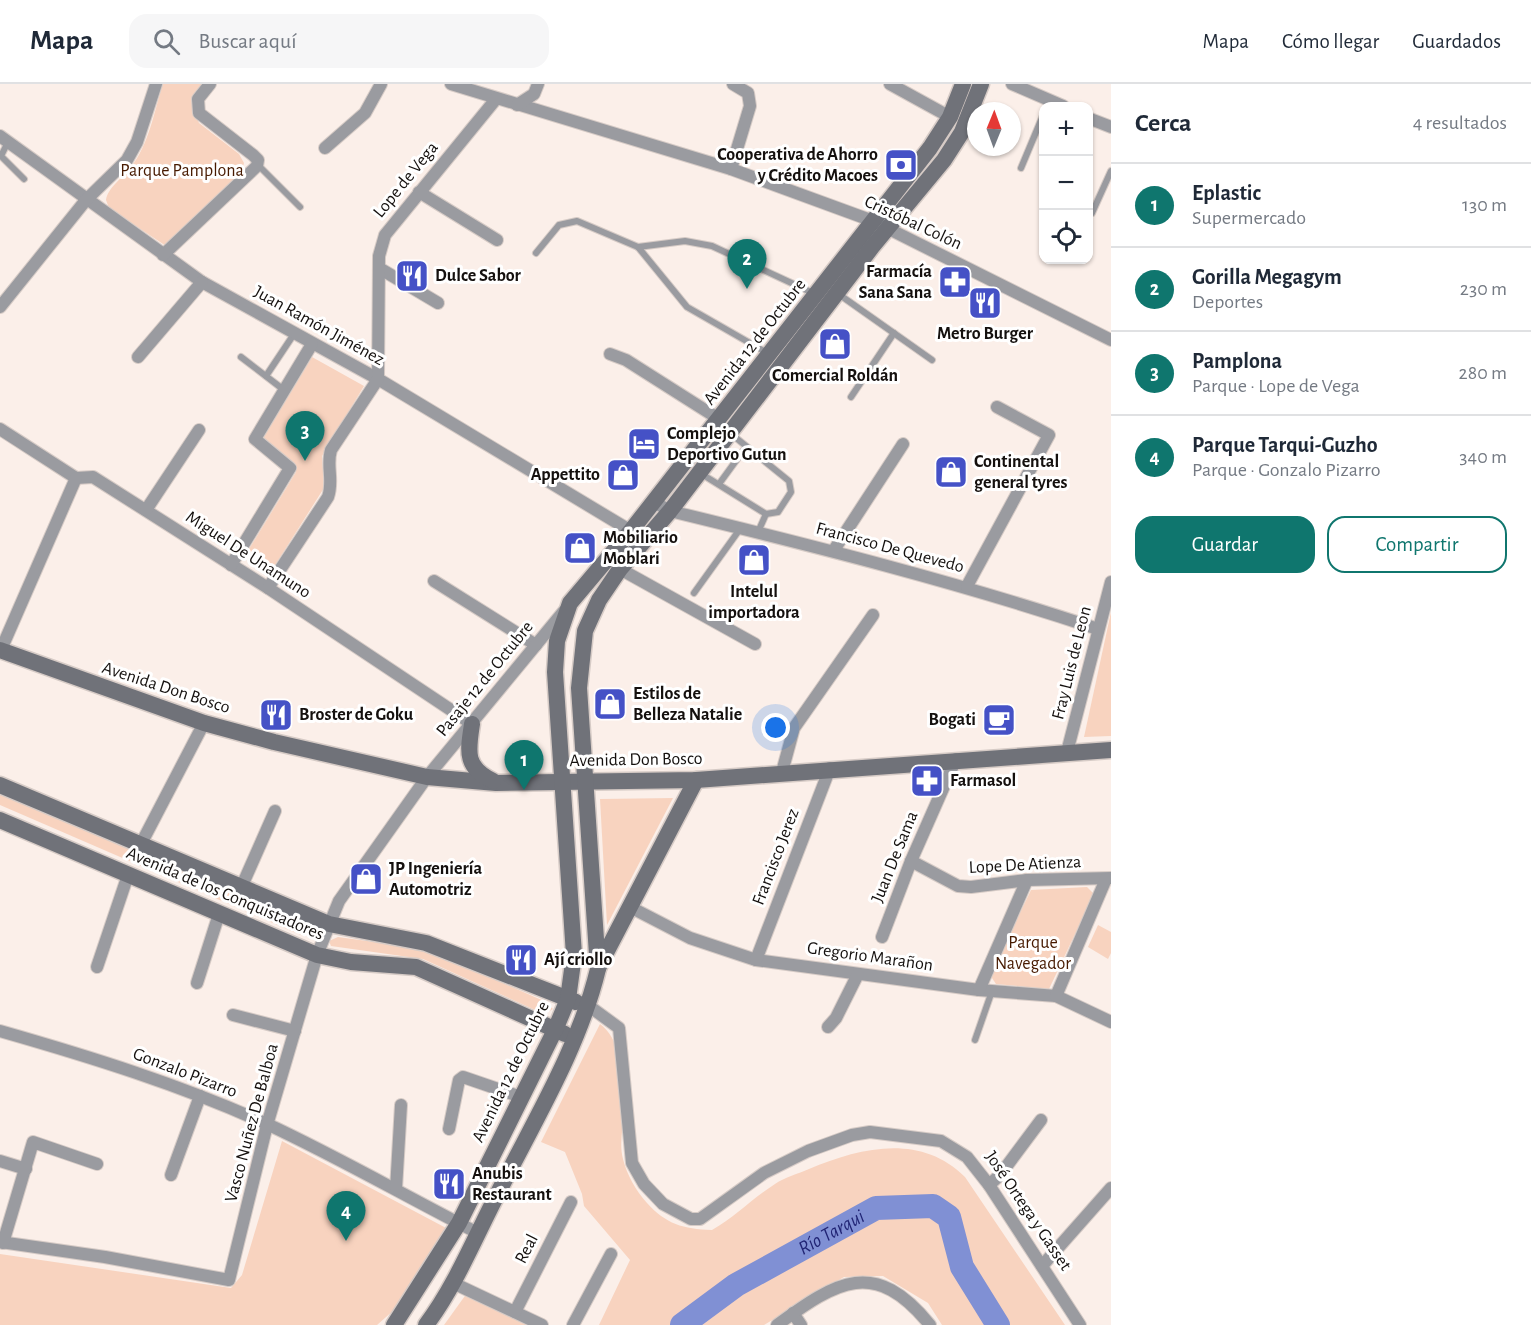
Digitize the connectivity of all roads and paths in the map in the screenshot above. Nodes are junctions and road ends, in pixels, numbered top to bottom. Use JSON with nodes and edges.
{"nodes":[{"id":1,"x":156,"y":84,"type":"edge"},
{"id":2,"x":210,"y":84,"type":"edge"},
{"id":3,"x":381,"y":84,"type":"edge"},
{"id":4,"x":451,"y":84,"type":"edge"},
{"id":5,"x":538,"y":84,"type":"edge"},
{"id":6,"x":733,"y":84,"type":"edge"},
{"id":7,"x":890,"y":84,"type":"edge"},
{"id":8,"x":963,"y":84,"type":"edge"},
{"id":9,"x":981,"y":84,"type":"edge"},
{"id":10,"x":1012,"y":84,"type":"edge"},
{"id":11,"x":496,"y":99,"type":"junction"},
{"id":12,"x":1046,"y":102,"type":"edge"},
{"id":13,"x":517,"y":105,"type":"junction"},
{"id":14,"x":950,"y":117,"type":"junction"},
{"id":15,"x":1093,"y":120,"type":"edge"},
{"id":16,"x":1039,"y":125,"type":"edge"},
{"id":17,"x":1111,"y":127,"type":"edge"},
{"id":18,"x":4,"y":139,"type":"edge"},
{"id":19,"x":326,"y":148,"type":"dead end"},
{"id":20,"x":258,"y":164,"type":"junction"},
{"id":21,"x":1021,"y":168,"type":"dead end"},
{"id":22,"x":731,"y":170,"type":"junction"},
{"id":23,"x":1111,"y":171,"type":"edge"},
{"id":24,"x":24,"y":179,"type":"dead end"},
{"id":25,"x":419,"y":192,"type":"junction"},
{"id":26,"x":86,"y":200,"type":"junction"},
{"id":27,"x":300,"y":207,"type":"dead end"},
{"id":28,"x":1093,"y":211,"type":"edge"},
{"id":29,"x":880,"y":225,"type":"junction"},
{"id":30,"x":497,"y":240,"type":"dead end"},
{"id":31,"x":638,"y":247,"type":"junction"},
{"id":32,"x":536,"y":253,"type":"dead end"},
{"id":33,"x":163,"y":255,"type":"junction"},
{"id":34,"x":379,"y":268,"type":"junction"},
{"id":35,"x":202,"y":282,"type":"junction"},
{"id":36,"x":837,"y":292,"type":"junction"},
{"id":37,"x":816,"y":294,"type":"junction"},
{"id":38,"x":438,"y":303,"type":"dead end"},
{"id":39,"x":0,"y":307,"type":"edge"},
{"id":40,"x":894,"y":333,"type":"junction"},
{"id":41,"x":294,"y":334,"type":"junction"},
{"id":42,"x":1111,"y":340,"type":"edge"},
{"id":43,"x":312,"y":344,"type":"junction"},
{"id":44,"x":610,"y":354,"type":"dead end"},
{"id":45,"x":770,"y":354,"type":"junction"},
{"id":46,"x":138,"y":357,"type":"dead end"},
{"id":47,"x":241,"y":357,"type":"dead end"},
{"id":48,"x":932,"y":360,"type":"dead end"},
{"id":49,"x":266,"y":376,"type":"junction"},
{"id":50,"x":378,"y":379,"type":"junction"},
{"id":51,"x":284,"y":390,"type":"junction"},
{"id":52,"x":851,"y":397,"type":"dead end"},
{"id":53,"x":997,"y":407,"type":"dead end"},
{"id":54,"x":719,"y":419,"type":"junction"},
{"id":55,"x":0,"y":429,"type":"edge"},
{"id":56,"x":199,"y":430,"type":"dead end"},
{"id":57,"x":730,"y":433,"type":"junction"},
{"id":58,"x":903,"y":444,"type":"dead end"},
{"id":59,"x":747,"y":447,"type":"junction"},
{"id":60,"x":699,"y":472,"type":"junction"},
{"id":61,"x":76,"y":478,"type":"junction"},
{"id":62,"x":719,"y":484,"type":"junction"},
{"id":63,"x":654,"y":502,"type":"junction"},
{"id":64,"x":146,"y":510,"type":"junction"},
{"id":65,"x":670,"y":511,"type":"junction"},
{"id":66,"x":766,"y":514,"type":"junction"},
{"id":67,"x":740,"y":529,"type":"junction"},
{"id":68,"x":631,"y":531,"type":"junction"},
{"id":69,"x":758,"y":533,"type":"junction"},
{"id":70,"x":834,"y":550,"type":"junction"},
{"id":71,"x":231,"y":565,"type":"junction"},
{"id":72,"x":620,"y":569,"type":"junction"},
{"id":73,"x":434,"y":581,"type":"dead end"},
{"id":74,"x":967,"y":586,"type":"junction"},
{"id":75,"x":1110,"y":586,"type":"edge"},
{"id":76,"x":268,"y":588,"type":"junction"},
{"id":77,"x":694,"y":592,"type":"dead end"},
{"id":78,"x":570,"y":603,"type":"junction"},
{"id":79,"x":873,"y":615,"type":"dead end"},
{"id":80,"x":1098,"y":629,"type":"junction"},
{"id":81,"x":755,"y":644,"type":"dead end"},
{"id":82,"x":536,"y":645,"type":"junction"},
{"id":83,"x":0,"y":650,"type":"edge"},
{"id":84,"x":204,"y":723,"type":"junction"},
{"id":85,"x":472,"y":724,"type":"junction"},
{"id":86,"x":1111,"y":750,"type":"edge"},
{"id":87,"x":1067,"y":752,"type":"junction"},
{"id":88,"x":956,"y":759,"type":"junction"},
{"id":89,"x":830,"y":768,"type":"junction"},
{"id":90,"x":782,"y":772,"type":"junction"},
{"id":91,"x":427,"y":777,"type":"junction"},
{"id":92,"x":696,"y":780,"type":"junction"},
{"id":93,"x":562,"y":781,"type":"junction"},
{"id":94,"x":587,"y":781,"type":"junction"},
{"id":95,"x":496,"y":783,"type":"junction"},
{"id":96,"x":0,"y":785,"type":"edge"},
{"id":97,"x":275,"y":811,"type":"dead end"},
{"id":98,"x":0,"y":820,"type":"edge"},
{"id":99,"x":141,"y":844,"type":"junction"},
{"id":100,"x":911,"y":861,"type":"junction"},
{"id":101,"x":128,"y":875,"type":"junction"},
{"id":102,"x":1108,"y":879,"type":"edge"},
{"id":103,"x":1027,"y":880,"type":"junction"},
{"id":104,"x":241,"y":888,"type":"junction"},
{"id":105,"x":630,"y":907,"type":"junction"},
{"id":106,"x":219,"y":914,"type":"junction"},
{"id":107,"x":329,"y":924,"type":"junction"},
{"id":108,"x":882,"y":937,"type":"dead end"},
{"id":109,"x":317,"y":955,"type":"junction"},
{"id":110,"x":756,"y":960,"type":"junction"},
{"id":111,"x":97,"y":968,"type":"dead end"},
{"id":112,"x":598,"y":969,"type":"junction"},
{"id":113,"x":858,"y":974,"type":"junction"},
{"id":114,"x":197,"y":983,"type":"dead end"},
{"id":115,"x":986,"y":990,"type":"junction"},
{"id":116,"x":1056,"y":996,"type":"junction"},
{"id":117,"x":568,"y":999,"type":"junction"},
{"id":118,"x":589,"y":1006,"type":"junction"},
{"id":119,"x":232,"y":1015,"type":"dead end"},
{"id":120,"x":1111,"y":1022,"type":"edge"},
{"id":121,"x":828,"y":1027,"type":"dead end"},
{"id":122,"x":555,"y":1030,"type":"junction"},
{"id":123,"x":0,"y":1031,"type":"edge"},
{"id":124,"x":295,"y":1031,"type":"junction"},
{"id":125,"x":574,"y":1038,"type":"junction"},
{"id":126,"x":975,"y":1040,"type":"dead end"},
{"id":127,"x":200,"y":1096,"type":"junction"},
{"id":128,"x":521,"y":1097,"type":"junction"},
{"id":129,"x":401,"y":1105,"type":"dead end"},
{"id":130,"x":1041,"y":1120,"type":"dead end"},
{"id":131,"x":267,"y":1125,"type":"junction"},
{"id":132,"x":449,"y":1129,"type":"dead end"},
{"id":133,"x":0,"y":1161,"type":"edge"},
{"id":134,"x":97,"y":1164,"type":"dead end"},
{"id":135,"x":26,"y":1169,"type":"junction"},
{"id":136,"x":171,"y":1175,"type":"dead end"},
{"id":137,"x":989,"y":1185,"type":"junction"},
{"id":138,"x":1111,"y":1188,"type":"edge"},
{"id":139,"x":396,"y":1189,"type":"junction"},
{"id":140,"x":571,"y":1202,"type":"dead end"},
{"id":141,"x":459,"y":1223,"type":"junction"},
{"id":142,"x":477,"y":1233,"type":"junction"},
{"id":143,"x":1,"y":1242,"type":"edge"},
{"id":144,"x":611,"y":1254,"type":"dead end"},
{"id":145,"x":1042,"y":1266,"type":"junction"},
{"id":146,"x":453,"y":1283,"type":"junction"},
{"id":147,"x":515,"y":1312,"type":"junction"},
{"id":148,"x":793,"y":1313,"type":"junction"},
{"id":149,"x":399,"y":1319,"type":"edge"},
{"id":150,"x":427,"y":1324,"type":"edge"},
{"id":151,"x":542,"y":1325,"type":"edge"},
{"id":152,"x":573,"y":1325,"type":"edge"},
{"id":153,"x":777,"y":1325,"type":"edge"},
{"id":154,"x":801,"y":1325,"type":"edge"},
{"id":155,"x":930,"y":1325,"type":"edge"},
{"id":156,"x":1080,"y":1325,"type":"edge"}],
"edges":[{"from":1,"to":26,"type":"street"},
{"from":2,"to":20,"type":"street"},
{"from":3,"to":19,"type":"street"},
{"from":4,"to":11,"type":"street","name":"Cristóbal Colón"},
{"from":5,"to":13,"type":"street"},
{"from":6,"to":22,"type":"street"},
{"from":7,"to":14,"type":"street"},
{"from":8,"to":14,"type":"main road","name":"Avenida 12 de Octubre"},
{"from":9,"to":29,"type":"main road","name":"Avenida 12 de Octubre"},
{"from":10,"to":12,"type":"street"},
{"from":11,"to":13,"type":"street","name":"Cristóbal Colón"},
{"from":11,"to":25,"type":"street","name":"Lope de Vega"},
{"from":13,"to":22,"type":"street","name":"Cristóbal Colón"},
{"from":14,"to":29,"type":"main road","name":"Avenida 12 de Octubre"},
{"from":15,"to":17,"type":"street"},
{"from":16,"to":21,"type":"lane"},
{"from":18,"to":24,"type":"lane"},
{"from":18,"to":26,"type":"street","name":"Juan Ramón Jiménez"},
{"from":20,"to":27,"type":"lane"},
{"from":20,"to":33,"type":"street"},
{"from":22,"to":29,"type":"street","name":"Cristóbal Colón"},
{"from":23,"to":28,"type":"lane"},
{"from":25,"to":30,"type":"street"},
{"from":25,"to":34,"type":"street","name":"Lope de Vega"},
{"from":26,"to":33,"type":"street","name":"Juan Ramón Jiménez"},
{"from":26,"to":39,"type":"street"},
{"from":29,"to":36,"type":"main road","name":"Avenida 12 de Octubre"},
{"from":29,"to":37,"type":"main road","name":"Avenida 12 de Octubre"},
{"from":29,"to":42,"type":"street","name":"Cristóbal Colón"},
{"from":31,"to":32,"type":"lane"},
{"from":31,"to":37,"type":"lane"},
{"from":31,"to":45,"type":"lane"},
{"from":33,"to":35,"type":"street","name":"Juan Ramón Jiménez"},
{"from":34,"to":38,"type":"street"},
{"from":34,"to":50,"type":"street","name":"Lope de Vega"},
{"from":35,"to":41,"type":"street","name":"Juan Ramón Jiménez"},
{"from":35,"to":46,"type":"street"},
{"from":36,"to":40,"type":"lane"},
{"from":36,"to":57,"type":"main road","name":"Avenida 12 de Octubre"},
{"from":37,"to":45,"type":"main road","name":"Avenida 12 de Octubre"},
{"from":40,"to":48,"type":"lane"},
{"from":40,"to":52,"type":"lane"},
{"from":41,"to":43,"type":"street","name":"Juan Ramón Jiménez"},
{"from":41,"to":49,"type":"lane"},
{"from":43,"to":50,"type":"street","name":"Juan Ramón Jiménez"},
{"from":43,"to":51,"type":"street"},
{"from":44,"to":54,"type":"street"},
{"from":45,"to":54,"type":"main road","name":"Avenida 12 de Octubre"},
{"from":47,"to":49,"type":"lane"},
{"from":49,"to":51,"type":"lane"},
{"from":50,"to":68,"type":"street","name":"Juan Ramón Jiménez"},
{"from":50,"to":76,"type":"street"},
{"from":51,"to":71,"type":"street"},
{"from":53,"to":74,"type":"street"},
{"from":54,"to":63,"type":"main road","name":"Avenida 12 de Octubre"},
{"from":55,"to":61,"type":"street","name":"Miguel De Unamuno"},
{"from":56,"to":64,"type":"street"},
{"from":57,"to":59,"type":"lane"},
{"from":57,"to":60,"type":"main road","name":"Avenida 12 de Octubre"},
{"from":58,"to":70,"type":"street"},
{"from":59,"to":62,"type":"lane"},
{"from":59,"to":66,"type":"lane"},
{"from":60,"to":62,"type":"lane"},
{"from":60,"to":65,"type":"main road","name":"Avenida 12 de Octubre"},
{"from":61,"to":64,"type":"street","name":"Miguel De Unamuno"},
{"from":61,"to":83,"type":"street"},
{"from":62,"to":66,"type":"lane"},
{"from":63,"to":65,"type":"street","name":"Francisco De Quevedo"},
{"from":63,"to":68,"type":"main road","name":"Avenida 12 de Octubre"},
{"from":64,"to":71,"type":"street","name":"Miguel De Unamuno"},
{"from":65,"to":67,"type":"street","name":"Francisco De Quevedo"},
{"from":65,"to":72,"type":"main road","name":"Avenida 12 de Octubre"},
{"from":66,"to":69,"type":"lane"},
{"from":67,"to":69,"type":"street","name":"Francisco De Quevedo"},
{"from":67,"to":77,"type":"lane"},
{"from":68,"to":78,"type":"main road","name":"Avenida 12 de Octubre"},
{"from":69,"to":70,"type":"street","name":"Francisco De Quevedo"},
{"from":70,"to":74,"type":"street","name":"Francisco De Quevedo"},
{"from":71,"to":76,"type":"street","name":"Miguel De Unamuno"},
{"from":72,"to":81,"type":"street"},
{"from":72,"to":94,"type":"main road","name":"Avenida 12 de Octubre"},
{"from":73,"to":82,"type":"street"},
{"from":74,"to":80,"type":"street","name":"Francisco De Quevedo"},
{"from":75,"to":80,"type":"street","name":"Fray Luis de Leon"},
{"from":76,"to":85,"type":"street","name":"Miguel De Unamuno"},
{"from":78,"to":82,"type":"street","name":"Pasaje 12 de Octubre"},
{"from":78,"to":93,"type":"main road","name":"Avenida 12 de Octubre"},
{"from":79,"to":90,"type":"street"},
{"from":80,"to":87,"type":"street","name":"Fray Luis de Leon"},
{"from":82,"to":85,"type":"street","name":"Pasaje 12 de Octubre"},
{"from":83,"to":84,"type":"main road","name":"Avenida Don Bosco"},
{"from":84,"to":91,"type":"main road","name":"Avenida Don Bosco"},
{"from":84,"to":99,"type":"street"},
{"from":85,"to":91,"type":"street","name":"Pasaje 12 de Octubre"},
{"from":85,"to":95,"type":"main road"},
{"from":86,"to":87,"type":"main road","name":"Avenida Don Bosco"},
{"from":87,"to":88,"type":"main road","name":"Avenida Don Bosco"},
{"from":88,"to":89,"type":"main road","name":"Avenida Don Bosco"},
{"from":88,"to":100,"type":"street","name":"Juan De Sama"},
{"from":89,"to":90,"type":"main road","name":"Avenida Don Bosco"},
{"from":89,"to":110,"type":"street","name":"Francisco Jerez"},
{"from":90,"to":92,"type":"main road","name":"Avenida Don Bosco"},
{"from":91,"to":95,"type":"main road","name":"Avenida Don Bosco"},
{"from":91,"to":107,"type":"street","name":"Vasco Nuñez De Balboa"},
{"from":92,"to":94,"type":"main road","name":"Avenida Don Bosco"},
{"from":92,"to":105,"type":"main road"},
{"from":93,"to":94,"type":"main road","name":"Avenida Don Bosco"},
{"from":93,"to":95,"type":"main road","name":"Avenida Don Bosco"},
{"from":93,"to":117,"type":"main road","name":"Avenida 12 de Octubre"},
{"from":94,"to":112,"type":"main road","name":"Avenida 12 de Octubre"},
{"from":96,"to":99,"type":"main road","name":"Avenida de los Conquistadores"},
{"from":97,"to":104,"type":"street"},
{"from":98,"to":101,"type":"main road","name":"Avenida de los Conquistadores"},
{"from":99,"to":104,"type":"main road","name":"Avenida de los Conquistadores"},
{"from":100,"to":103,"type":"street","name":"Lope De Atienza"},
{"from":100,"to":108,"type":"street","name":"Juan De Sama"},
{"from":101,"to":106,"type":"main road","name":"Avenida de los Conquistadores"},
{"from":101,"to":111,"type":"street"},
{"from":102,"to":103,"type":"street","name":"Lope De Atienza"},
{"from":102,"to":116,"type":"street"},
{"from":103,"to":115,"type":"street"},
{"from":104,"to":107,"type":"main road","name":"Avenida de los Conquistadores"},
{"from":105,"to":110,"type":"street","name":"Gregorio Marañon"},
{"from":105,"to":112,"type":"main road"},
{"from":106,"to":109,"type":"main road","name":"Avenida de los Conquistadores"},
{"from":106,"to":114,"type":"street"},
{"from":107,"to":109,"type":"street","name":"Vasco Nuñez De Balboa"},
{"from":107,"to":117,"type":"main road","name":"Avenida de los Conquistadores"},
{"from":109,"to":122,"type":"main road","name":"Avenida de los Conquistadores"},
{"from":109,"to":124,"type":"street","name":"Vasco Nuñez De Balboa"},
{"from":110,"to":113,"type":"street","name":"Gregorio Marañon"},
{"from":112,"to":118,"type":"main road","name":"Avenida 12 de Octubre"},
{"from":113,"to":115,"type":"street","name":"Gregorio Marañon"},
{"from":113,"to":121,"type":"street"},
{"from":115,"to":116,"type":"street","name":"Gregorio Marañon"},
{"from":115,"to":126,"type":"lane"},
{"from":116,"to":120,"type":"street","name":"Gregorio Marañon"},
{"from":117,"to":118,"type":"main road","name":"José Ortega y Gasset"},
{"from":117,"to":122,"type":"main road","name":"Avenida 12 de Octubre"},
{"from":118,"to":125,"type":"main road","name":"Avenida 12 de Octubre"},
{"from":118,"to":137,"type":"street","name":"José Ortega y Gasset"},
{"from":119,"to":124,"type":"street"},
{"from":122,"to":125,"type":"main road","name":"Avenida de los Conquistadores"},
{"from":122,"to":128,"type":"main road","name":"Avenida 12 de Octubre"},
{"from":123,"to":127,"type":"street","name":"Gonzalo Pizarro"},
{"from":124,"to":131,"type":"street","name":"Vasco Nuñez De Balboa"},
{"from":125,"to":142,"type":"main road","name":"Avenida 12 de Octubre"},
{"from":127,"to":131,"type":"street","name":"Gonzalo Pizarro"},
{"from":127,"to":136,"type":"street"},
{"from":128,"to":132,"type":"street"},
{"from":128,"to":141,"type":"main road","name":"Avenida 12 de Octubre"},
{"from":129,"to":139,"type":"street"},
{"from":130,"to":137,"type":"street"},
{"from":131,"to":139,"type":"street","name":"Gonzalo Pizarro"},
{"from":131,"to":143,"type":"street","name":"Vasco Nuñez De Balboa"},
{"from":133,"to":135,"type":"street"},
{"from":134,"to":135,"type":"street"},
{"from":135,"to":143,"type":"street"},
{"from":137,"to":145,"type":"street","name":"José Ortega y Gasset"},
{"from":138,"to":145,"type":"street"},
{"from":139,"to":141,"type":"street","name":"Gonzalo Pizarro"},
{"from":140,"to":147,"type":"street","name":"Real"},
{"from":141,"to":142,"type":"street","name":"Gonzalo Pizarro"},
{"from":141,"to":149,"type":"main road","name":"Avenida 12 de Octubre"},
{"from":142,"to":146,"type":"main road","name":"Avenida 12 de Octubre"},
{"from":144,"to":152,"type":"street"},
{"from":145,"to":156,"type":"street","name":"José Ortega y Gasset"},
{"from":146,"to":147,"type":"street"},
{"from":146,"to":150,"type":"main road","name":"Avenida 12 de Octubre"},
{"from":147,"to":151,"type":"street"},
{"from":148,"to":153,"type":"street"},
{"from":148,"to":154,"type":"street"},
{"from":148,"to":155,"type":"street"}]}
